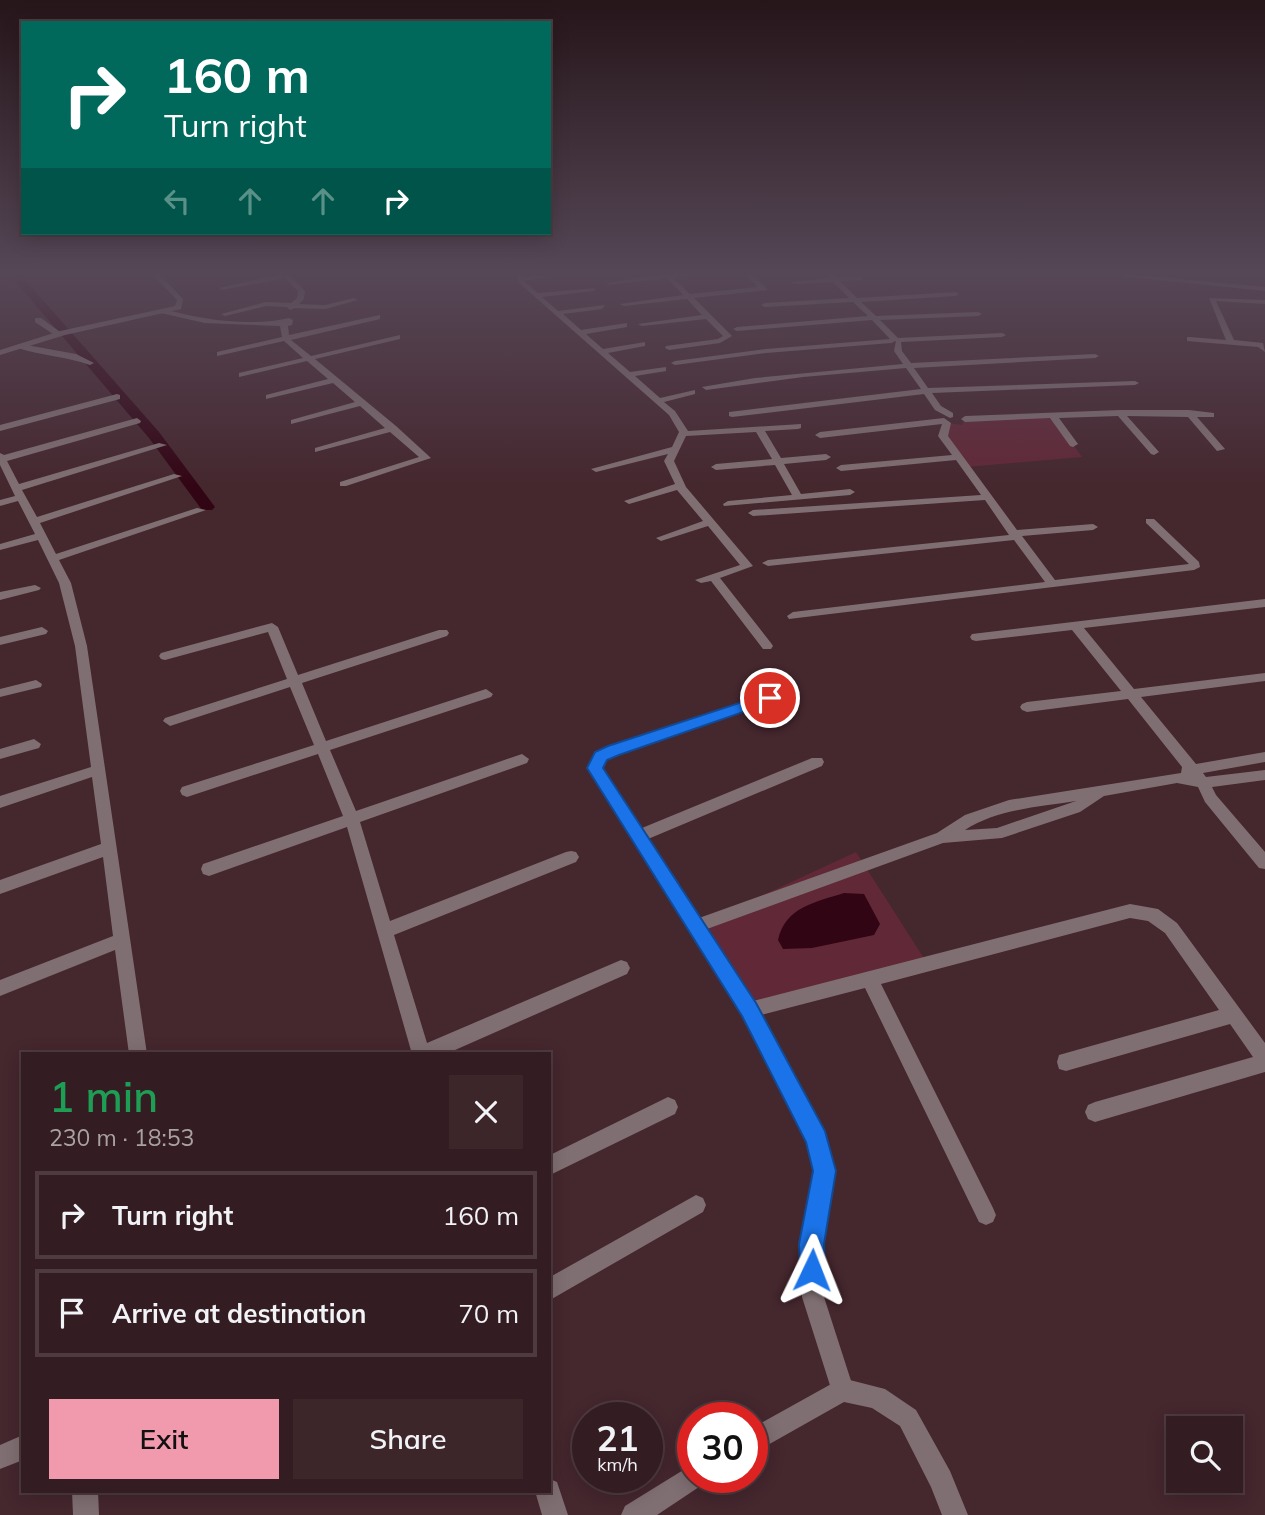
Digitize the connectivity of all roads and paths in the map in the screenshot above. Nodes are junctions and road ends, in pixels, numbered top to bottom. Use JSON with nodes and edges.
{"nodes":[{"id":1,"x":26,"y":345,"type":"edge"},
{"id":2,"x":258,"y":345,"type":"edge"},
{"id":3,"x":294,"y":345,"type":"edge"},
{"id":4,"x":367,"y":345,"type":"edge"},
{"id":5,"x":594,"y":345,"type":"edge"},
{"id":6,"x":638,"y":345,"type":"edge"},
{"id":7,"x":690,"y":345,"type":"edge"},
{"id":8,"x":848,"y":345,"type":"edge"},
{"id":9,"x":897,"y":345,"type":"edge"},
{"id":10,"x":22,"y":346,"type":"junction"},
{"id":11,"x":669,"y":348,"type":"dead end"},
{"id":12,"x":602,"y":352,"type":"junction"},
{"id":13,"x":0,"y":353,"type":"edge"},
{"id":14,"x":220,"y":354,"type":"dead end"},
{"id":15,"x":1096,"y":356,"type":"dead end"},
{"id":16,"x":310,"y":359,"type":"junction"},
{"id":17,"x":90,"y":363,"type":"dead end"},
{"id":18,"x":675,"y":363,"type":"dead end"},
{"id":19,"x":908,"y":364,"type":"junction"},
{"id":20,"x":663,"y":369,"type":"dead end"},
{"id":21,"x":242,"y":375,"type":"dead end"},
{"id":22,"x":628,"y":375,"type":"junction"},
{"id":23,"x":335,"y":380,"type":"junction"},
{"id":24,"x":1135,"y":383,"type":"dead end"},
{"id":25,"x":706,"y":387,"type":"dead end"},
{"id":26,"x":927,"y":391,"type":"junction"},
{"id":27,"x":692,"y":393,"type":"dead end"},
{"id":28,"x":117,"y":397,"type":"dead end"},
{"id":29,"x":269,"y":397,"type":"dead end"},
{"id":30,"x":658,"y":401,"type":"junction"},
{"id":31,"x":362,"y":403,"type":"junction"},
{"id":32,"x":1120,"y":413,"type":"junction"},
{"id":33,"x":1188,"y":413,"type":"junction"},
{"id":34,"x":732,"y":414,"type":"dead end"},
{"id":35,"x":1052,"y":415,"type":"junction"},
{"id":36,"x":1210,"y":415,"type":"dead end"},
{"id":37,"x":947,"y":420,"type":"junction"},
{"id":38,"x":137,"y":421,"type":"dead end"},
{"id":39,"x":293,"y":422,"type":"dead end"},
{"id":40,"x":798,"y":426,"type":"dead end"},
{"id":41,"x":0,"y":428,"type":"edge"},
{"id":42,"x":393,"y":428,"type":"junction"},
{"id":43,"x":758,"y":429,"type":"junction"},
{"id":44,"x":682,"y":434,"type":"junction"},
{"id":45,"x":820,"y":435,"type":"dead end"},
{"id":46,"x":1073,"y":444,"type":"dead end"},
{"id":47,"x":162,"y":445,"type":"dead end"},
{"id":48,"x":675,"y":449,"type":"junction"},
{"id":49,"x":1220,"y":449,"type":"dead end"},
{"id":50,"x":318,"y":450,"type":"dead end"},
{"id":51,"x":1154,"y":452,"type":"dead end"},
{"id":52,"x":826,"y":457,"type":"dead end"},
{"id":53,"x":958,"y":457,"type":"junction"},
{"id":54,"x":1,"y":460,"type":"edge"},
{"id":55,"x":777,"y":461,"type":"junction"},
{"id":56,"x":716,"y":467,"type":"dead end"},
{"id":57,"x":841,"y":467,"type":"dead end"},
{"id":58,"x":596,"y":469,"type":"dead end"},
{"id":59,"x":177,"y":476,"type":"dead end"},
{"id":60,"x":343,"y":484,"type":"dead end"},
{"id":61,"x":680,"y":485,"type":"junction"},
{"id":62,"x":850,"y":492,"type":"dead end"},
{"id":63,"x":20,"y":493,"type":"junction"},
{"id":64,"x":798,"y":497,"type":"junction"},
{"id":65,"x":989,"y":497,"type":"junction"},
{"id":66,"x":629,"y":501,"type":"dead end"},
{"id":67,"x":0,"y":503,"type":"edge"},
{"id":68,"x":728,"y":504,"type":"dead end"},
{"id":69,"x":201,"y":510,"type":"dead end"},
{"id":70,"x":753,"y":513,"type":"dead end"},
{"id":71,"x":1150,"y":521,"type":"dead end"},
{"id":72,"x":33,"y":522,"type":"junction"},
{"id":73,"x":710,"y":522,"type":"junction"},
{"id":74,"x":1093,"y":527,"type":"dead end"},
{"id":75,"x":1015,"y":535,"type":"junction"},
{"id":76,"x":40,"y":536,"type":"junction"},
{"id":77,"x":661,"y":538,"type":"dead end"},
{"id":78,"x":0,"y":547,"type":"edge"},
{"id":79,"x":52,"y":559,"type":"junction"},
{"id":80,"x":768,"y":563,"type":"dead end"},
{"id":81,"x":1052,"y":584,"type":"junction"},
{"id":82,"x":35,"y":588,"type":"dead end"},
{"id":83,"x":0,"y":596,"type":"edge"},
{"id":84,"x":1265,"y":603,"type":"edge"},
{"id":85,"x":793,"y":615,"type":"dead end"},
{"id":86,"x":1075,"y":625,"type":"junction"},
{"id":87,"x":42,"y":631,"type":"dead end"},
{"id":88,"x":443,"y":633,"type":"dead end"},
{"id":89,"x":975,"y":637,"type":"dead end"},
{"id":90,"x":0,"y":641,"type":"edge"},
{"id":91,"x":767,"y":646,"type":"dead end"},
{"id":92,"x":165,"y":656,"type":"dead end"},
{"id":93,"x":1265,"y":677,"type":"edge"},
{"id":94,"x":295,"y":681,"type":"junction"},
{"id":95,"x":36,"y":684,"type":"dead end"},
{"id":96,"x":0,"y":693,"type":"edge"},
{"id":97,"x":486,"y":694,"type":"dead end"},
{"id":98,"x":1133,"y":694,"type":"junction"},
{"id":99,"x":770,"y":698,"type":"dead end"},
{"id":100,"x":1027,"y":708,"type":"dead end"},
{"id":101,"x":170,"y":721,"type":"dead end"},
{"id":102,"x":34,"y":744,"type":"dead end"},
{"id":103,"x":323,"y":747,"type":"junction"},
{"id":104,"x":0,"y":754,"type":"edge"},
{"id":105,"x":1265,"y":757,"type":"edge"},
{"id":106,"x":522,"y":759,"type":"dead end"},
{"id":107,"x":817,"y":762,"type":"dead end"},
{"id":108,"x":1191,"y":769,"type":"junction"},
{"id":109,"x":98,"y":770,"type":"junction"},
{"id":110,"x":1265,"y":775,"type":"edge"},
{"id":111,"x":1177,"y":778,"type":"junction"},
{"id":112,"x":1203,"y":783,"type":"junction"},
{"id":113,"x":1104,"y":790,"type":"junction"},
{"id":114,"x":187,"y":791,"type":"dead end"},
{"id":115,"x":0,"y":802,"type":"edge"},
{"id":116,"x":352,"y":819,"type":"junction"},
{"id":117,"x":639,"y":836,"type":"junction"},
{"id":118,"x":942,"y":837,"type":"junction"},
{"id":119,"x":109,"y":848,"type":"junction"},
{"id":120,"x":571,"y":857,"type":"dead end"},
{"id":121,"x":1265,"y":863,"type":"edge"},
{"id":122,"x":209,"y":869,"type":"dead end"},
{"id":123,"x":0,"y":887,"type":"edge"},
{"id":124,"x":696,"y":926,"type":"junction"},
{"id":125,"x":385,"y":930,"type":"junction"},
{"id":126,"x":122,"y":940,"type":"junction"},
{"id":127,"x":621,"y":968,"type":"dead end"},
{"id":128,"x":870,"y":978,"type":"junction"},
{"id":129,"x":0,"y":988,"type":"edge"},
{"id":130,"x":749,"y":1010,"type":"junction"},
{"id":131,"x":1234,"y":1014,"type":"junction"},
{"id":132,"x":138,"y":1052,"type":"edge"},
{"id":133,"x":421,"y":1052,"type":"edge"},
{"id":134,"x":427,"y":1052,"type":"edge"},
{"id":135,"x":1265,"y":1061,"type":"edge"},
{"id":136,"x":1066,"y":1062,"type":"dead end"},
{"id":137,"x":668,"y":1107,"type":"dead end"},
{"id":138,"x":1095,"y":1112,"type":"dead end"},
{"id":139,"x":551,"y":1165,"type":"edge"},
{"id":140,"x":696,"y":1205,"type":"dead end"},
{"id":141,"x":986,"y":1215,"type":"dead end"},
{"id":142,"x":551,"y":1288,"type":"edge"},
{"id":143,"x":842,"y":1390,"type":"junction"},
{"id":144,"x":768,"y":1433,"type":"edge"},
{"id":145,"x":21,"y":1448,"type":"edge"},
{"id":146,"x":0,"y":1457,"type":"edge"},
{"id":147,"x":677,"y":1487,"type":"edge"},
{"id":148,"x":85,"y":1493,"type":"edge"},
{"id":149,"x":549,"y":1493,"type":"edge"},
{"id":150,"x":86,"y":1515,"type":"edge"},
{"id":151,"x":555,"y":1515,"type":"edge"},
{"id":152,"x":634,"y":1515,"type":"edge"},
{"id":153,"x":955,"y":1515,"type":"edge"}],
"edges":[{"from":1,"to":10,"type":"street"},
{"from":2,"to":14,"type":"street"},
{"from":3,"to":16,"type":"street"},
{"from":4,"to":16,"type":"street"},
{"from":5,"to":12,"type":"street"},
{"from":6,"to":12,"type":"street"},
{"from":7,"to":11,"type":"street"},
{"from":8,"to":18,"type":"street"},
{"from":9,"to":19,"type":"street"},
{"from":10,"to":13,"type":"street"},
{"from":10,"to":17,"type":"street"},
{"from":12,"to":22,"type":"street"},
{"from":15,"to":19,"type":"street"},
{"from":16,"to":21,"type":"street"},
{"from":16,"to":23,"type":"street"},
{"from":19,"to":25,"type":"street"},
{"from":19,"to":26,"type":"street"},
{"from":20,"to":22,"type":"street"},
{"from":22,"to":30,"type":"street"},
{"from":23,"to":29,"type":"street"},
{"from":23,"to":31,"type":"street"},
{"from":24,"to":26,"type":"street"},
{"from":26,"to":34,"type":"street"},
{"from":26,"to":37,"type":"street"},
{"from":27,"to":30,"type":"street"},
{"from":28,"to":41,"type":"street"},
{"from":30,"to":44,"type":"street"},
{"from":31,"to":39,"type":"street"},
{"from":31,"to":42,"type":"street"},
{"from":32,"to":33,"type":"street"},
{"from":32,"to":35,"type":"street"},
{"from":32,"to":51,"type":"street"},
{"from":33,"to":36,"type":"street"},
{"from":33,"to":49,"type":"street"},
{"from":35,"to":37,"type":"street"},
{"from":35,"to":46,"type":"street"},
{"from":37,"to":45,"type":"street"},
{"from":37,"to":53,"type":"street"},
{"from":38,"to":54,"type":"street"},
{"from":40,"to":43,"type":"street"},
{"from":42,"to":50,"type":"street"},
{"from":42,"to":60,"type":"street"},
{"from":43,"to":44,"type":"street"},
{"from":43,"to":55,"type":"street"},
{"from":44,"to":48,"type":"street"},
{"from":47,"to":63,"type":"street"},
{"from":48,"to":58,"type":"street"},
{"from":48,"to":61,"type":"street"},
{"from":52,"to":55,"type":"street"},
{"from":53,"to":57,"type":"street"},
{"from":53,"to":65,"type":"street"},
{"from":54,"to":63,"type":"street"},
{"from":55,"to":56,"type":"street"},
{"from":55,"to":64,"type":"street"},
{"from":59,"to":72,"type":"street"},
{"from":61,"to":66,"type":"street"},
{"from":61,"to":73,"type":"street"},
{"from":62,"to":64,"type":"street"},
{"from":63,"to":67,"type":"street"},
{"from":63,"to":72,"type":"street"},
{"from":64,"to":68,"type":"street"},
{"from":65,"to":70,"type":"street"},
{"from":65,"to":75,"type":"street"},
{"from":69,"to":79,"type":"street"},
{"from":71,"to":81,"type":"street"},
{"from":72,"to":76,"type":"street"},
{"from":73,"to":77,"type":"street"},
{"from":73,"to":91,"type":"street"},
{"from":74,"to":75,"type":"street"},
{"from":75,"to":80,"type":"street"},
{"from":75,"to":81,"type":"street"},
{"from":76,"to":78,"type":"street"},
{"from":76,"to":79,"type":"street"},
{"from":79,"to":109,"type":"street"},
{"from":81,"to":85,"type":"street"},
{"from":82,"to":83,"type":"street"},
{"from":84,"to":86,"type":"street"},
{"from":86,"to":89,"type":"street"},
{"from":86,"to":98,"type":"street"},
{"from":87,"to":90,"type":"street"},
{"from":88,"to":94,"type":"street"},
{"from":92,"to":94,"type":"street"},
{"from":93,"to":98,"type":"street"},
{"from":94,"to":101,"type":"street"},
{"from":94,"to":103,"type":"street"},
{"from":95,"to":96,"type":"street"},
{"from":97,"to":103,"type":"street"},
{"from":98,"to":100,"type":"street"},
{"from":98,"to":108,"type":"street"},
{"from":99,"to":117,"type":"street"},
{"from":102,"to":104,"type":"street"},
{"from":103,"to":114,"type":"street"},
{"from":103,"to":116,"type":"street"},
{"from":105,"to":108,"type":"street"},
{"from":106,"to":116,"type":"street"},
{"from":107,"to":117,"type":"street"},
{"from":108,"to":111,"type":"street"},
{"from":108,"to":112,"type":"street"},
{"from":109,"to":115,"type":"street"},
{"from":109,"to":119,"type":"street"},
{"from":110,"to":112,"type":"street"},
{"from":111,"to":112,"type":"street"},
{"from":111,"to":113,"type":"street"},
{"from":112,"to":121,"type":"street"},
{"from":113,"to":118,"type":"street"},
{"from":113,"to":118,"type":"street"},
{"from":116,"to":122,"type":"street"},
{"from":116,"to":125,"type":"street"},
{"from":117,"to":124,"type":"street"},
{"from":118,"to":124,"type":"street"},
{"from":119,"to":123,"type":"street"},
{"from":119,"to":126,"type":"street"},
{"from":120,"to":125,"type":"street"},
{"from":124,"to":130,"type":"street"},
{"from":125,"to":133,"type":"street"},
{"from":126,"to":129,"type":"street"},
{"from":126,"to":132,"type":"street"},
{"from":127,"to":134,"type":"street"},
{"from":128,"to":130,"type":"street"},
{"from":128,"to":131,"type":"street"},
{"from":128,"to":141,"type":"street"},
{"from":130,"to":143,"type":"street"},
{"from":131,"to":135,"type":"street"},
{"from":131,"to":136,"type":"street"},
{"from":135,"to":138,"type":"street"},
{"from":137,"to":139,"type":"street"},
{"from":140,"to":142,"type":"street"},
{"from":143,"to":144,"type":"street"},
{"from":143,"to":153,"type":"street"},
{"from":145,"to":146,"type":"street"},
{"from":147,"to":152,"type":"street"},
{"from":148,"to":150,"type":"street"},
{"from":149,"to":151,"type":"street"}]}
